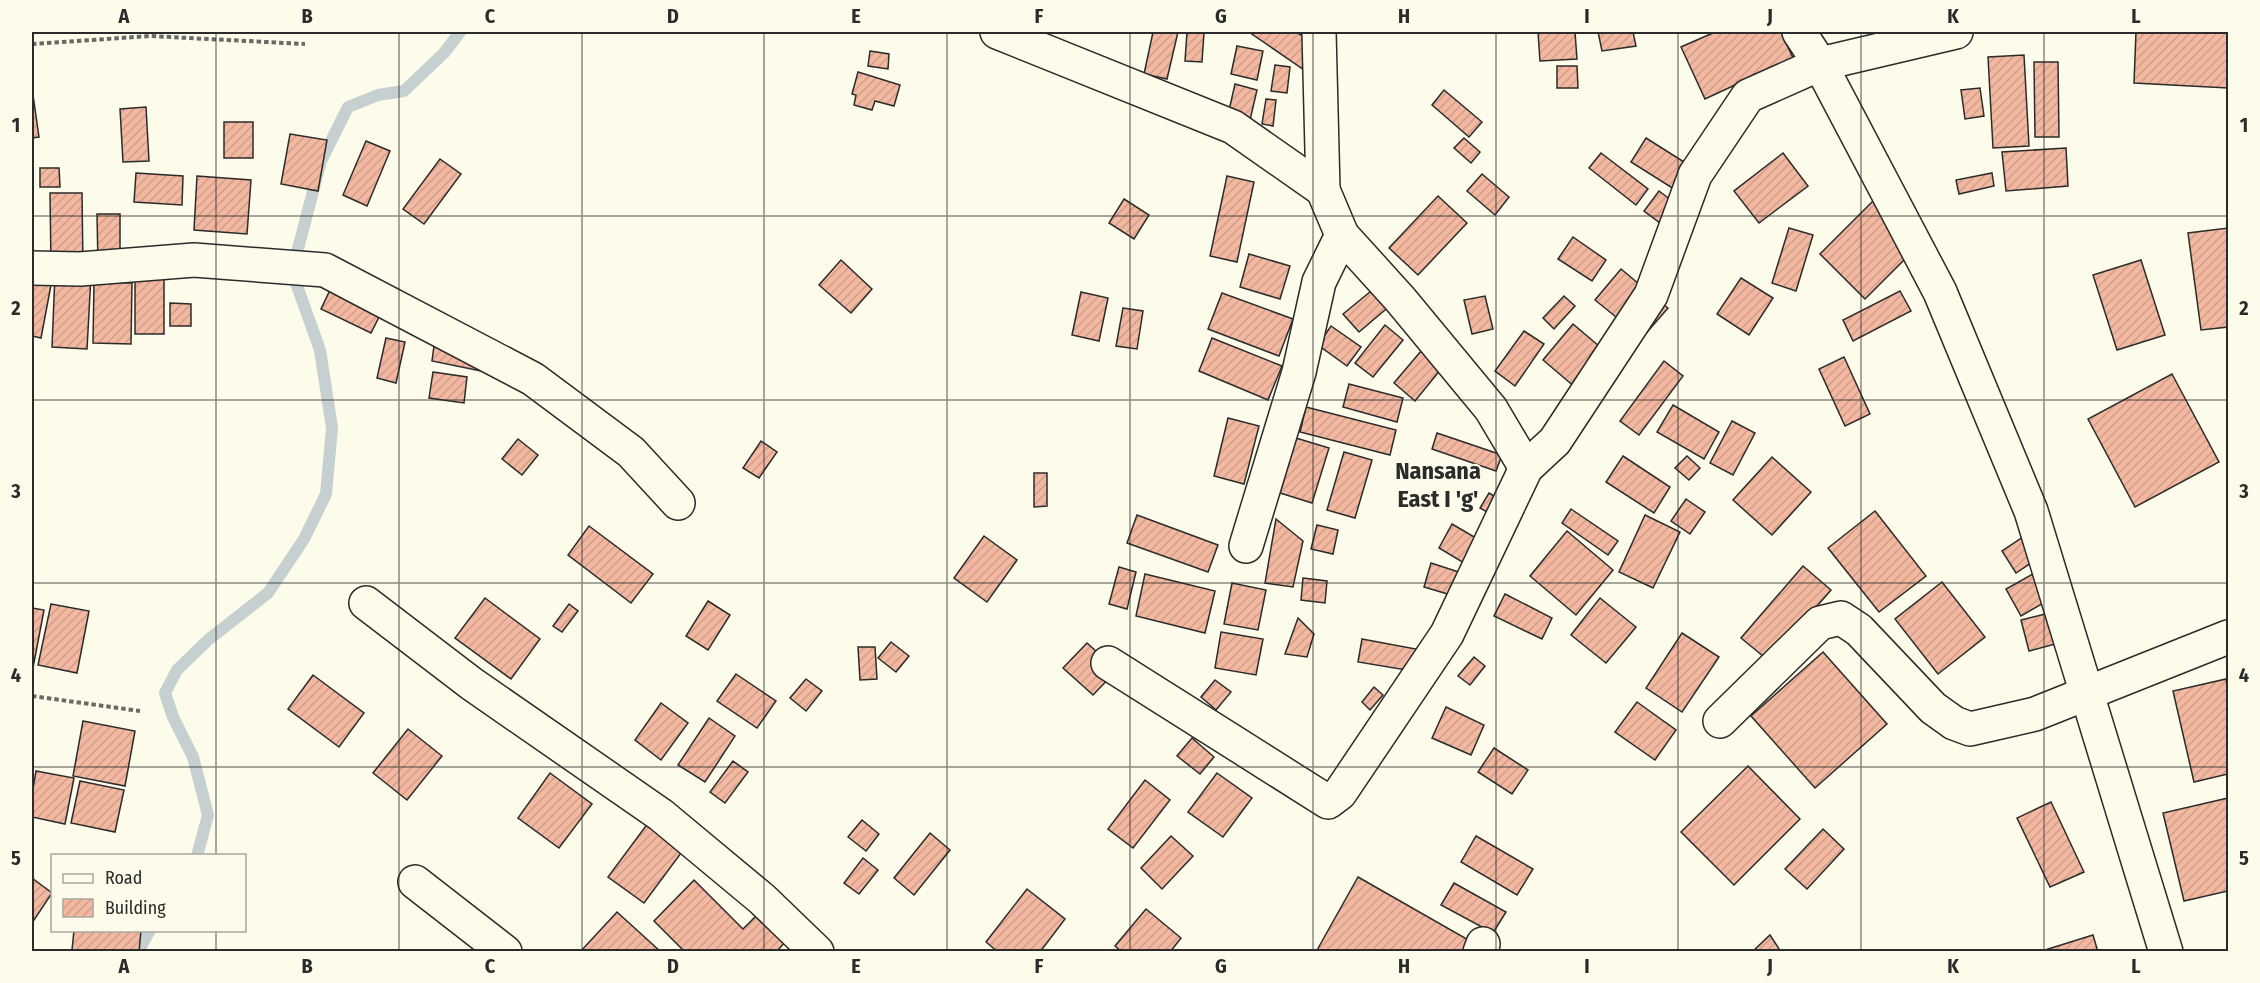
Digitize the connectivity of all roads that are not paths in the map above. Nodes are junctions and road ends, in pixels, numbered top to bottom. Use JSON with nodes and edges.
{"nodes":[{"id":1,"x":997,"y":32,"type":"edge"},
{"id":2,"x":1319,"y":32,"type":"edge"},
{"id":3,"x":1799,"y":32,"type":"edge"},
{"id":4,"x":1956,"y":32,"type":"edge"},
{"id":5,"x":1820,"y":63,"type":"junction"},
{"id":6,"x":1323,"y":190,"type":"junction"},
{"id":7,"x":1342,"y":235,"type":"junction"},
{"id":8,"x":32,"y":268,"type":"edge"},
{"id":9,"x":1526,"y":468,"type":"junction"},
{"id":10,"x":678,"y":503,"type":"dead end"},
{"id":11,"x":1246,"y":546,"type":"dead end"},
{"id":12,"x":366,"y":603,"type":"dead end"},
{"id":13,"x":2229,"y":637,"type":"edge"},
{"id":14,"x":1108,"y":663,"type":"dead end"},
{"id":15,"x":2086,"y":692,"type":"junction"},
{"id":16,"x":1720,"y":721,"type":"dead end"},
{"id":17,"x":415,"y":882,"type":"dead end"},
{"id":18,"x":506,"y":951,"type":"edge"},
{"id":19,"x":817,"y":951,"type":"edge"},
{"id":20,"x":2166,"y":951,"type":"edge"}],
"edges":[{"from":1,"to":6,"type":"street"},
{"from":2,"to":6,"type":"street"},
{"from":3,"to":5,"type":"street"},
{"from":4,"to":5,"type":"street"},
{"from":5,"to":9,"type":"street"},
{"from":5,"to":15,"type":"street"},
{"from":6,"to":7,"type":"street"},
{"from":7,"to":9,"type":"street"},
{"from":7,"to":11,"type":"street"},
{"from":8,"to":10,"type":"street"},
{"from":9,"to":14,"type":"street"},
{"from":12,"to":19,"type":"street"},
{"from":13,"to":15,"type":"street"},
{"from":15,"to":16,"type":"street"},
{"from":15,"to":20,"type":"street"},
{"from":17,"to":18,"type":"street"}]}
